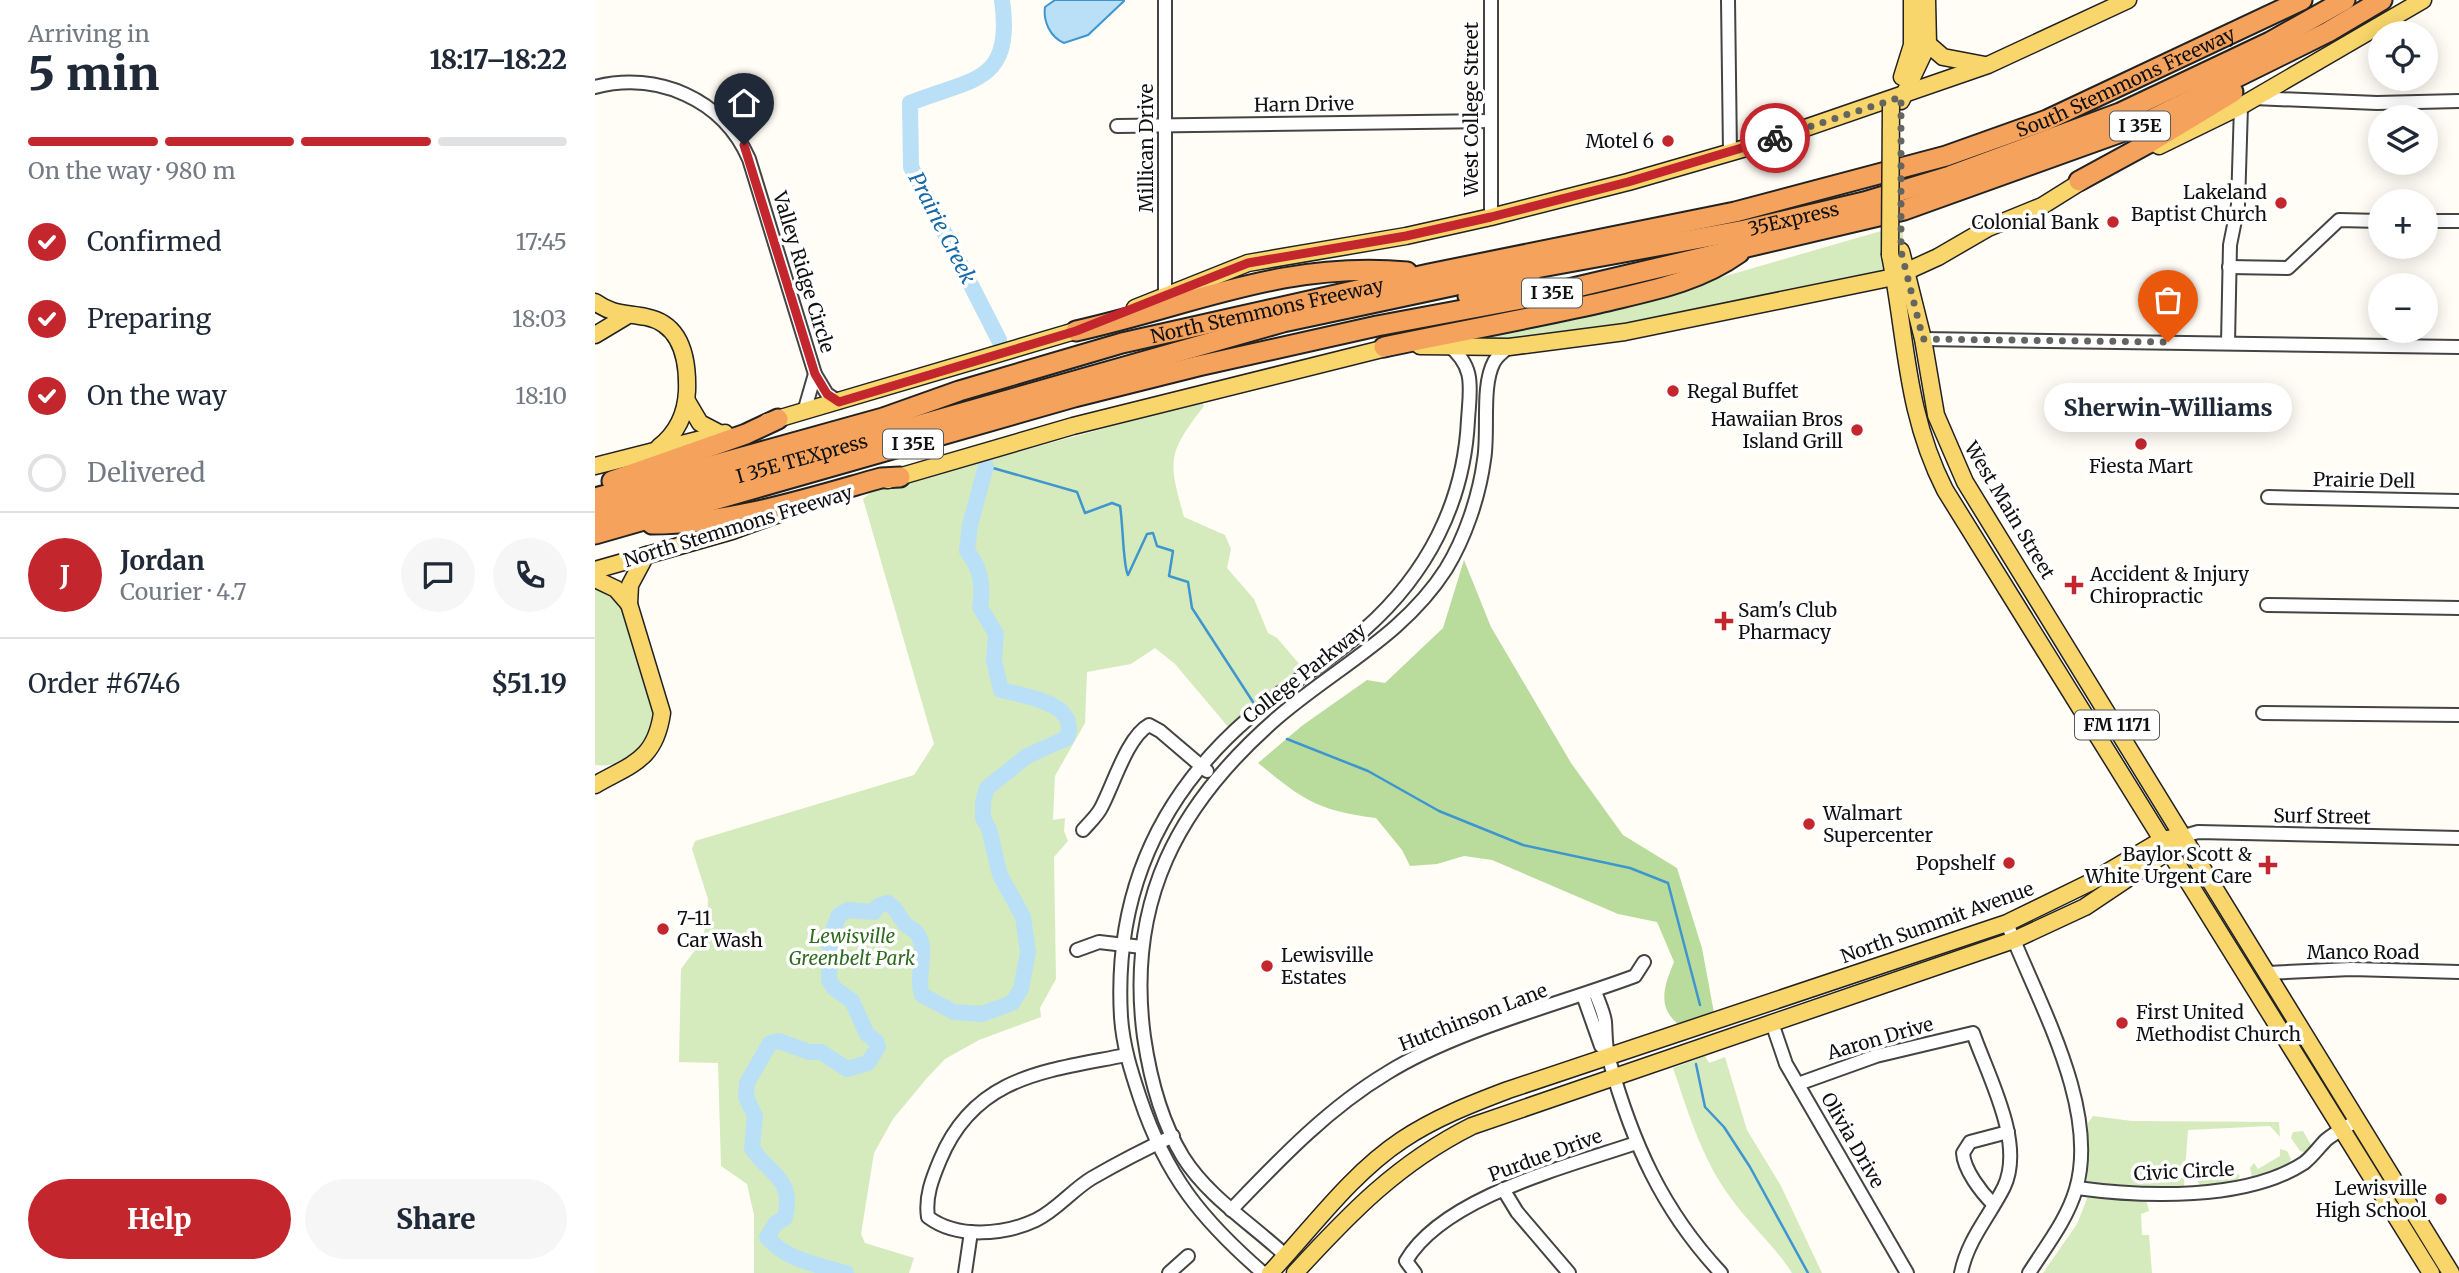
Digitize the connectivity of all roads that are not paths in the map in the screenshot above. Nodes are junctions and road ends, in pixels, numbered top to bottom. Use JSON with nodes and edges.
{"nodes":[{"id":1,"x":1165,"y":0,"type":"edge"},
{"id":2,"x":1490,"y":0,"type":"edge"},
{"id":3,"x":1728,"y":0,"type":"edge"},
{"id":4,"x":2128,"y":0,"type":"edge"},
{"id":5,"x":2302,"y":0,"type":"edge"},
{"id":6,"x":2345,"y":0,"type":"edge"},
{"id":7,"x":2382,"y":0,"type":"edge"},
{"id":8,"x":2423,"y":0,"type":"edge"},
{"id":9,"x":1923,"y":2,"type":"edge"},
{"id":10,"x":2328,"y":32,"type":"junction"},
{"id":11,"x":1928,"y":44,"type":"junction"},
{"id":12,"x":1988,"y":65,"type":"junction"},
{"id":13,"x":595,"y":86,"type":"edge"},
{"id":14,"x":2459,"y":101,"type":"edge"},
{"id":15,"x":1896,"y":102,"type":"junction"},
{"id":16,"x":2246,"y":102,"type":"junction"},
{"id":17,"x":1491,"y":121,"type":"junction"},
{"id":18,"x":1164,"y":125,"type":"junction"},
{"id":19,"x":1118,"y":126,"type":"dead end"},
{"id":20,"x":1730,"y":152,"type":"junction"},
{"id":21,"x":1946,"y":156,"type":"joint"},
{"id":22,"x":2080,"y":181,"type":"junction"},
{"id":23,"x":1904,"y":210,"type":"joint"},
{"id":24,"x":1491,"y":217,"type":"junction"},
{"id":25,"x":2368,"y":220,"type":"edge"},
{"id":26,"x":2438,"y":221,"type":"edge"},
{"id":27,"x":2459,"y":221,"type":"edge"},
{"id":28,"x":1654,"y":246,"type":"junction"},
{"id":29,"x":1748,"y":247,"type":"junction"},
{"id":30,"x":2229,"y":267,"type":"junction"},
{"id":31,"x":1429,"y":274,"type":"junction"},
{"id":32,"x":1900,"y":275,"type":"junction"},
{"id":33,"x":1868,"y":283,"type":"junction"},
{"id":34,"x":1165,"y":296,"type":"junction"},
{"id":35,"x":1899,"y":300,"type":"junction"},
{"id":36,"x":595,"y":302,"type":"edge"},
{"id":37,"x":625,"y":317,"type":"junction"},
{"id":38,"x":1076,"y":331,"type":"junction"},
{"id":39,"x":595,"y":335,"type":"edge"},
{"id":40,"x":1923,"y":339,"type":"junction"},
{"id":41,"x":1212,"y":342,"type":"junction"},
{"id":42,"x":2228,"y":344,"type":"junction"},
{"id":43,"x":1448,"y":345,"type":"junction"},
{"id":44,"x":1384,"y":346,"type":"junction"},
{"id":45,"x":1509,"y":346,"type":"junction"},
{"id":46,"x":2459,"y":347,"type":"edge"},
{"id":47,"x":1198,"y":366,"type":"junction"},
{"id":48,"x":815,"y":374,"type":"junction"},
{"id":49,"x":959,"y":391,"type":"junction"},
{"id":50,"x":687,"y":401,"type":"junction"},
{"id":51,"x":839,"y":402,"type":"junction"},
{"id":52,"x":804,"y":412,"type":"junction"},
{"id":53,"x":778,"y":419,"type":"junction"},
{"id":54,"x":721,"y":434,"type":"junction"},
{"id":55,"x":654,"y":450,"type":"junction"},
{"id":56,"x":595,"y":466,"type":"edge"},
{"id":57,"x":900,"y":477,"type":"junction"},
{"id":58,"x":595,"y":487,"type":"edge"},
{"id":59,"x":2268,"y":497,"type":"dead end"},
{"id":60,"x":595,"y":498,"type":"edge"},
{"id":61,"x":2459,"y":501,"type":"edge"},
{"id":62,"x":1449,"y":513,"type":"junction"},
{"id":63,"x":595,"y":517,"type":"edge"},
{"id":64,"x":1988,"y":518,"type":"junction"},
{"id":65,"x":1468,"y":520,"type":"junction"},
{"id":66,"x":629,"y":524,"type":"junction"},
{"id":67,"x":1969,"y":530,"type":"junction"},
{"id":68,"x":595,"y":534,"type":"edge"},
{"id":69,"x":646,"y":555,"type":"junction"},
{"id":70,"x":595,"y":570,"type":"edge"},
{"id":71,"x":595,"y":579,"type":"edge"},
{"id":72,"x":629,"y":604,"type":"junction"},
{"id":73,"x":2267,"y":605,"type":"dead end"},
{"id":74,"x":2459,"y":608,"type":"edge"},
{"id":75,"x":1308,"y":672,"type":"junction"},
{"id":76,"x":1319,"y":686,"type":"junction"},
{"id":77,"x":2263,"y":713,"type":"dead end"},
{"id":78,"x":2459,"y":715,"type":"edge"},
{"id":79,"x":1201,"y":766,"type":"junction"},
{"id":80,"x":595,"y":769,"type":"edge"},
{"id":81,"x":618,"y":774,"type":"junction"},
{"id":82,"x":1216,"y":778,"type":"junction"},
{"id":83,"x":595,"y":785,"type":"edge"},
{"id":84,"x":1083,"y":830,"type":"dead end"},
{"id":85,"x":2184,"y":836,"type":"junction"},
{"id":86,"x":2459,"y":838,"type":"edge"},
{"id":87,"x":2166,"y":846,"type":"junction"},
{"id":88,"x":2007,"y":923,"type":"junction"},
{"id":89,"x":2014,"y":940,"type":"junction"},
{"id":90,"x":1123,"y":944,"type":"junction"},
{"id":91,"x":1142,"y":947,"type":"junction"},
{"id":92,"x":1077,"y":950,"type":"dead end"},
{"id":93,"x":1644,"y":962,"type":"dead end"},
{"id":94,"x":2267,"y":972,"type":"junction"},
{"id":95,"x":2459,"y":972,"type":"edge"},
{"id":96,"x":1589,"y":993,"type":"junction"},
{"id":97,"x":1755,"y":1007,"type":"junction"},
{"id":98,"x":1772,"y":1023,"type":"junction"},
{"id":99,"x":1126,"y":1055,"type":"junction"},
{"id":100,"x":1609,"y":1058,"type":"junction"},
{"id":101,"x":1614,"y":1075,"type":"junction"},
{"id":102,"x":1798,"y":1084,"type":"junction"},
{"id":103,"x":2358,"y":1120,"type":"junction"},
{"id":104,"x":2343,"y":1129,"type":"junction"},
{"id":105,"x":2008,"y":1132,"type":"junction"},
{"id":106,"x":1173,"y":1136,"type":"junction"},
{"id":107,"x":1636,"y":1143,"type":"junction"},
{"id":108,"x":1156,"y":1144,"type":"junction"},
{"id":109,"x":2077,"y":1188,"type":"junction"},
{"id":110,"x":1503,"y":1189,"type":"junction"},
{"id":111,"x":1993,"y":1204,"type":"junction"},
{"id":112,"x":1231,"y":1210,"type":"junction"},
{"id":113,"x":971,"y":1232,"type":"junction"},
{"id":114,"x":1188,"y":1256,"type":"dead end"},
{"id":115,"x":1286,"y":1256,"type":"junction"},
{"id":116,"x":1300,"y":1271,"type":"edge"},
{"id":117,"x":965,"y":1273,"type":"edge"},
{"id":118,"x":1169,"y":1273,"type":"edge"},
{"id":119,"x":1263,"y":1273,"type":"edge"},
{"id":120,"x":1271,"y":1273,"type":"edge"},
{"id":121,"x":1415,"y":1273,"type":"edge"},
{"id":122,"x":1569,"y":1273,"type":"edge"},
{"id":123,"x":1721,"y":1273,"type":"edge"},
{"id":124,"x":1907,"y":1273,"type":"edge"},
{"id":125,"x":1961,"y":1273,"type":"edge"},
{"id":126,"x":2029,"y":1273,"type":"edge"},
{"id":127,"x":2431,"y":1273,"type":"edge"},
{"id":128,"x":2451,"y":1273,"type":"edge"}],
"edges":[{"from":1,"to":18,"type":"street","name":"Millican Drive"},
{"from":2,"to":17,"type":"street","name":"West College Street"},
{"from":3,"to":20,"type":"street"},
{"from":4,"to":12,"type":"main road"},
{"from":5,"to":21,"type":"highway","name":"South Stemmons Freeway","number":"I 35E"},
{"from":6,"to":28,"type":"highway","name":"35Express"},
{"from":7,"to":10,"type":"highway","name":"South Stemmons Freeway","number":"I 35E"},
{"from":8,"to":16,"type":"main road"},
{"from":9,"to":11,"type":"main road","name":"West Main Street"},
{"from":9,"to":15,"type":"main road","name":"West Main Street"},
{"from":10,"to":22,"type":"highway"},
{"from":10,"to":23,"type":"highway","name":"South Stemmons Freeway","number":"I 35E"},
{"from":11,"to":12,"type":"main road"},
{"from":11,"to":15,"type":"main road","name":"West Main Street"},
{"from":12,"to":15,"type":"main road"},
{"from":13,"to":48,"type":"street","name":"Valley Ridge Circle"},
{"from":14,"to":16,"type":"street"},
{"from":15,"to":20,"type":"main road","name":"North Stemmons Freeway"},
{"from":15,"to":32,"type":"main road","name":"West Main Street","number":"FM 1171"},
{"from":16,"to":22,"type":"main road"},
{"from":16,"to":30,"type":"street"},
{"from":17,"to":18,"type":"street","name":"Harn Drive"},
{"from":17,"to":24,"type":"street","name":"West College Street"},
{"from":18,"to":19,"type":"street","name":"Harn Drive"},
{"from":18,"to":34,"type":"street","name":"Millican Drive"},
{"from":20,"to":24,"type":"main road","name":"North Stemmons Freeway"},
{"from":21,"to":31,"type":"highway","name":"North Stemmons Freeway","number":"I 35E"},
{"from":22,"to":32,"type":"main road"},
{"from":23,"to":29,"type":"highway","name":"North Stemmons Freeway","number":"I 35E"},
{"from":24,"to":34,"type":"main road","name":"North Stemmons Freeway"},
{"from":25,"to":30,"type":"street"},
{"from":26,"to":27,"type":"street"},
{"from":28,"to":41,"type":"highway","name":"35Express"},
{"from":28,"to":47,"type":"highway"},
{"from":29,"to":44,"type":"highway"},
{"from":29,"to":47,"type":"highway","name":"North Stemmons Freeway","number":"I 35E"},
{"from":30,"to":42,"type":"street"},
{"from":31,"to":38,"type":"highway"},
{"from":31,"to":49,"type":"highway","name":"North Stemmons Freeway","number":"I 35E"},
{"from":32,"to":33,"type":"main road","name":"North Stemmons Freeway"},
{"from":32,"to":35,"type":"main road","name":"West Main Street","number":"FM 1171"},
{"from":32,"to":40,"type":"main road","name":"West Main Street","number":"FM 1171"},
{"from":33,"to":35,"type":"main road"},
{"from":33,"to":45,"type":"main road","name":"North Stemmons Freeway"},
{"from":34,"to":38,"type":"main road","name":"North Stemmons Freeway"},
{"from":35,"to":67,"type":"main road","name":"West Main Street","number":"FM 1171"},
{"from":36,"to":37,"type":"main road"},
{"from":37,"to":39,"type":"main road"},
{"from":37,"to":50,"type":"main road"},
{"from":38,"to":51,"type":"main road","name":"North Stemmons Freeway"},
{"from":40,"to":42,"type":"street"},
{"from":40,"to":64,"type":"main road","name":"West Main Street","number":"FM 1171"},
{"from":41,"to":49,"type":"highway"},
{"from":41,"to":63,"type":"highway","name":"I 35E TEXpress"},
{"from":42,"to":46,"type":"street"},
{"from":43,"to":44,"type":"main road","name":"North Stemmons Freeway"},
{"from":43,"to":45,"type":"main road","name":"North Stemmons Freeway"},
{"from":43,"to":62,"type":"street","name":"College Parkway"},
{"from":44,"to":57,"type":"main road","name":"North Stemmons Freeway"},
{"from":45,"to":65,"type":"street","name":"College Parkway"},
{"from":47,"to":66,"type":"highway","name":"North Stemmons Freeway","number":"I 35E"},
{"from":48,"to":51,"type":"street","name":"Valley Ridge Circle"},
{"from":48,"to":52,"type":"street","name":"Valley Ridge Circle"},
{"from":49,"to":60,"type":"highway","name":"North Stemmons Freeway","number":"I 35E"},
{"from":50,"to":54,"type":"main road"},
{"from":50,"to":55,"type":"main road"},
{"from":51,"to":52,"type":"main road","name":"North Stemmons Freeway"},
{"from":52,"to":53,"type":"main road","name":"North Stemmons Freeway"},
{"from":53,"to":54,"type":"main road","name":"North Stemmons Freeway"},
{"from":53,"to":58,"type":"highway"},
{"from":54,"to":55,"type":"main road","name":"North Stemmons Freeway"},
{"from":55,"to":56,"type":"main road","name":"North Stemmons Freeway"},
{"from":57,"to":66,"type":"highway"},
{"from":57,"to":69,"type":"main road","name":"North Stemmons Freeway"},
{"from":59,"to":61,"type":"street","name":"Prairie Dell"},
{"from":62,"to":65,"type":"street"},
{"from":62,"to":75,"type":"street","name":"College Parkway"},
{"from":64,"to":67,"type":"main road"},
{"from":64,"to":85,"type":"main road","name":"West Main Street","number":"FM 1171"},
{"from":65,"to":76,"type":"street","name":"College Parkway"},
{"from":66,"to":68,"type":"highway","name":"North Stemmons Freeway","number":"I 35E"},
{"from":67,"to":87,"type":"main road","name":"West Main Street","number":"FM 1171"},
{"from":69,"to":70,"type":"main road","name":"North Stemmons Freeway"},
{"from":69,"to":72,"type":"main road"},
{"from":71,"to":72,"type":"main road"},
{"from":72,"to":81,"type":"main road"},
{"from":73,"to":74,"type":"street"},
{"from":75,"to":76,"type":"street"},
{"from":75,"to":79,"type":"street","name":"College Parkway"},
{"from":76,"to":82,"type":"street","name":"College Parkway"},
{"from":77,"to":78,"type":"street"},
{"from":79,"to":82,"type":"street"},
{"from":79,"to":84,"type":"street"},
{"from":79,"to":90,"type":"street","name":"College Parkway"},
{"from":80,"to":81,"type":"main road"},
{"from":81,"to":83,"type":"main road"},
{"from":82,"to":91,"type":"street","name":"College Parkway"},
{"from":85,"to":86,"type":"street","name":"Surf Street"},
{"from":85,"to":87,"type":"main road","name":"North Summit Avenue"},
{"from":85,"to":94,"type":"main road","name":"West Main Street","number":"FM 1171"},
{"from":87,"to":88,"type":"main road","name":"North Summit Avenue"},
{"from":87,"to":89,"type":"main road","name":"North Summit Avenue"},
{"from":87,"to":104,"type":"main road","name":"West Main Street","number":"FM 1171"},
{"from":88,"to":89,"type":"street"},
{"from":88,"to":97,"type":"main road","name":"North Summit Avenue"},
{"from":89,"to":98,"type":"main road","name":"North Summit Avenue"},
{"from":89,"to":109,"type":"street"},
{"from":90,"to":91,"type":"street"},
{"from":90,"to":92,"type":"street"},
{"from":90,"to":99,"type":"street","name":"College Parkway"},
{"from":91,"to":106,"type":"street","name":"College Parkway"},
{"from":93,"to":96,"type":"street","name":"Hutchinson Lane"},
{"from":94,"to":95,"type":"street","name":"Manco Road"},
{"from":94,"to":103,"type":"main road","name":"West Main Street","number":"FM 1171"},
{"from":96,"to":100,"type":"street"},
{"from":96,"to":112,"type":"street","name":"Hutchinson Lane"},
{"from":97,"to":98,"type":"main road"},
{"from":97,"to":100,"type":"main road","name":"North Summit Avenue"},
{"from":98,"to":101,"type":"main road","name":"North Summit Avenue"},
{"from":98,"to":102,"type":"street","name":"Olivia Drive"},
{"from":99,"to":108,"type":"street","name":"College Parkway"},
{"from":99,"to":113,"type":"street"},
{"from":100,"to":101,"type":"street"},
{"from":100,"to":115,"type":"main road","name":"North Summit Avenue"},
{"from":101,"to":107,"type":"street"},
{"from":101,"to":116,"type":"main road","name":"North Summit Avenue"},
{"from":102,"to":105,"type":"street","name":"Aaron Drive"},
{"from":102,"to":124,"type":"street","name":"Olivia Drive"},
{"from":103,"to":104,"type":"street","name":"Civic Circle"},
{"from":103,"to":128,"type":"main road","name":"West Main Street","number":"FM 1171"},
{"from":104,"to":109,"type":"street","name":"Civic Circle"},
{"from":104,"to":127,"type":"main road","name":"West Main Street","number":"FM 1171"},
{"from":105,"to":111,"type":"street"},
{"from":105,"to":111,"type":"street"},
{"from":106,"to":108,"type":"street"},
{"from":106,"to":112,"type":"street","name":"College Parkway"},
{"from":107,"to":110,"type":"street","name":"Purdue Drive"},
{"from":107,"to":123,"type":"street"},
{"from":108,"to":113,"type":"street"},
{"from":108,"to":119,"type":"street","name":"College Parkway"},
{"from":109,"to":126,"type":"street"},
{"from":110,"to":121,"type":"street","name":"Purdue Drive"},
{"from":110,"to":122,"type":"street"},
{"from":111,"to":125,"type":"street"},
{"from":112,"to":115,"type":"street","name":"College Parkway"},
{"from":113,"to":117,"type":"street"},
{"from":114,"to":118,"type":"street"},
{"from":115,"to":116,"type":"main road","name":"College Parkway"},
{"from":115,"to":120,"type":"main road","name":"North Summit Avenue"}]}
